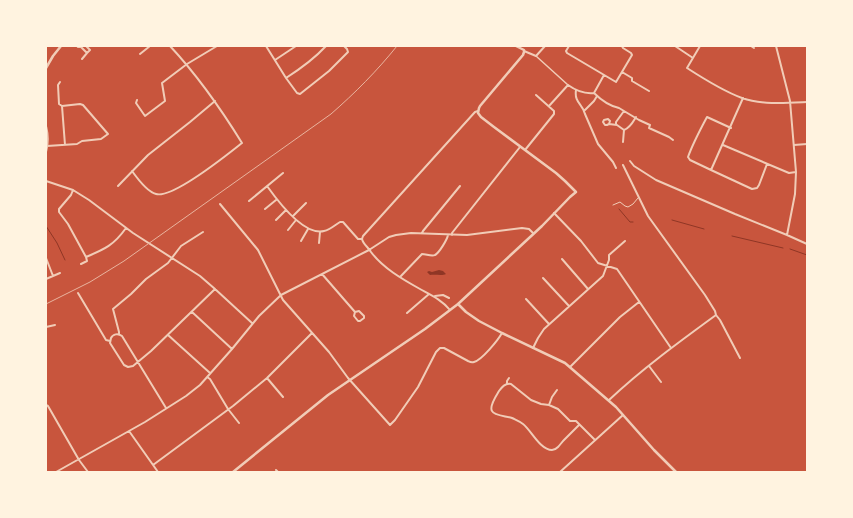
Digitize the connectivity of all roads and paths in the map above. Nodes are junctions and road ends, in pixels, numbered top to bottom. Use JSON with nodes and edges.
{"nodes":[{"id":1,"x":61,"y":46,"type":"edge"},
{"id":2,"x":77,"y":46,"type":"edge"},
{"id":3,"x":81,"y":46,"type":"edge"},
{"id":4,"x":86,"y":46,"type":"edge"},
{"id":5,"x":150,"y":46,"type":"edge"},
{"id":6,"x":170,"y":46,"type":"edge"},
{"id":7,"x":217,"y":46,"type":"edge"},
{"id":8,"x":266,"y":46,"type":"edge"},
{"id":9,"x":296,"y":46,"type":"edge"},
{"id":10,"x":326,"y":46,"type":"edge"},
{"id":11,"x":344,"y":46,"type":"edge"},
{"id":12,"x":516,"y":46,"type":"edge"},
{"id":13,"x":545,"y":46,"type":"edge"},
{"id":14,"x":569,"y":46,"type":"edge"},
{"id":15,"x":622,"y":46,"type":"edge"},
{"id":16,"x":674,"y":46,"type":"edge"},
{"id":17,"x":700,"y":46,"type":"edge"},
{"id":18,"x":776,"y":46,"type":"edge"},
{"id":19,"x":524,"y":51,"type":"junction"},
{"id":20,"x":87,"y":53,"type":"junction"},
{"id":21,"x":140,"y":54,"type":"dead end"},
{"id":22,"x":536,"y":56,"type":"junction"},
{"id":23,"x":693,"y":58,"type":"junction"},
{"id":24,"x":82,"y":59,"type":"dead end"},
{"id":25,"x":275,"y":60,"type":"junction"},
{"id":26,"x":187,"y":64,"type":"junction"},
{"id":27,"x":46,"y":68,"type":"edge"},
{"id":28,"x":622,"y":72,"type":"junction"},
{"id":29,"x":604,"y":76,"type":"junction"},
{"id":30,"x":286,"y":78,"type":"junction"},
{"id":31,"x":60,"y":82,"type":"dead end"},
{"id":32,"x":568,"y":85,"type":"junction"},
{"id":33,"x":576,"y":90,"type":"junction"},
{"id":34,"x":649,"y":91,"type":"dead end"},
{"id":35,"x":594,"y":93,"type":"junction"},
{"id":36,"x":536,"y":95,"type":"dead end"},
{"id":37,"x":597,"y":96,"type":"junction"},
{"id":38,"x":743,"y":98,"type":"junction"},
{"id":39,"x":137,"y":100,"type":"dead end"},
{"id":40,"x":215,"y":101,"type":"junction"},
{"id":41,"x":807,"y":102,"type":"edge"},
{"id":42,"x":791,"y":103,"type":"junction"},
{"id":43,"x":62,"y":106,"type":"junction"},
{"id":44,"x":549,"y":106,"type":"junction"},
{"id":45,"x":584,"y":110,"type":"junction"},
{"id":46,"x":478,"y":111,"type":"junction"},
{"id":47,"x":624,"y":111,"type":"junction"},
{"id":48,"x":636,"y":117,"type":"junction"},
{"id":49,"x":610,"y":124,"type":"dead end"},
{"id":50,"x":616,"y":124,"type":"junction"},
{"id":51,"x":46,"y":127,"type":"edge"},
{"id":52,"x":731,"y":128,"type":"junction"},
{"id":53,"x":624,"y":130,"type":"junction"},
{"id":54,"x":673,"y":140,"type":"dead end"},
{"id":55,"x":622,"y":142,"type":"dead end"},
{"id":56,"x":807,"y":144,"type":"edge"},
{"id":57,"x":65,"y":145,"type":"junction"},
{"id":58,"x":723,"y":145,"type":"junction"},
{"id":59,"x":794,"y":145,"type":"junction"},
{"id":60,"x":47,"y":146,"type":"junction"},
{"id":61,"x":520,"y":147,"type":"junction"},
{"id":62,"x":525,"y":150,"type":"junction"},
{"id":63,"x":46,"y":151,"type":"edge"},
{"id":64,"x":630,"y":161,"type":"dead end"},
{"id":65,"x":767,"y":164,"type":"junction"},
{"id":66,"x":623,"y":165,"type":"dead end"},
{"id":67,"x":616,"y":168,"type":"dead end"},
{"id":68,"x":712,"y":170,"type":"junction"},
{"id":69,"x":132,"y":171,"type":"junction"},
{"id":70,"x":796,"y":172,"type":"junction"},
{"id":71,"x":283,"y":173,"type":"dead end"},
{"id":72,"x":46,"y":181,"type":"edge"},
{"id":73,"x":118,"y":186,"type":"dead end"},
{"id":74,"x":267,"y":186,"type":"junction"},
{"id":75,"x":460,"y":186,"type":"dead end"},
{"id":76,"x":73,"y":190,"type":"junction"},
{"id":77,"x":639,"y":197,"type":"junction"},
{"id":78,"x":248,"y":200,"type":"dead end"},
{"id":79,"x":276,"y":200,"type":"junction"},
{"id":80,"x":220,"y":204,"type":"dead end"},
{"id":81,"x":306,"y":204,"type":"dead end"},
{"id":82,"x":613,"y":205,"type":"dead end"},
{"id":83,"x":265,"y":209,"type":"dead end"},
{"id":84,"x":286,"y":210,"type":"junction"},
{"id":85,"x":554,"y":213,"type":"junction"},
{"id":86,"x":292,"y":216,"type":"junction"},
{"id":87,"x":276,"y":220,"type":"dead end"},
{"id":88,"x":297,"y":220,"type":"junction"},
{"id":89,"x":126,"y":228,"type":"junction"},
{"id":90,"x":308,"y":229,"type":"junction"},
{"id":91,"x":288,"y":230,"type":"dead end"},
{"id":92,"x":203,"y":232,"type":"dead end"},
{"id":93,"x":320,"y":232,"type":"junction"},
{"id":94,"x":422,"y":233,"type":"junction"},
{"id":95,"x":533,"y":233,"type":"junction"},
{"id":96,"x":448,"y":235,"type":"junction"},
{"id":97,"x":452,"y":235,"type":"junction"},
{"id":98,"x":787,"y":235,"type":"junction"},
{"id":99,"x":362,"y":239,"type":"junction"},
{"id":100,"x":300,"y":241,"type":"dead end"},
{"id":101,"x":625,"y":241,"type":"dead end"},
{"id":102,"x":319,"y":243,"type":"dead end"},
{"id":103,"x":807,"y":244,"type":"edge"},
{"id":104,"x":369,"y":250,"type":"junction"},
{"id":105,"x":86,"y":257,"type":"junction"},
{"id":106,"x":46,"y":258,"type":"edge"},
{"id":107,"x":172,"y":258,"type":"junction"},
{"id":108,"x":562,"y":259,"type":"dead end"},
{"id":109,"x":81,"y":264,"type":"dead end"},
{"id":110,"x":607,"y":266,"type":"junction"},
{"id":111,"x":60,"y":273,"type":"dead end"},
{"id":112,"x":322,"y":274,"type":"junction"},
{"id":113,"x":53,"y":276,"type":"junction"},
{"id":114,"x":400,"y":278,"type":"junction"},
{"id":115,"x":543,"y":278,"type":"dead end"},
{"id":116,"x":46,"y":279,"type":"edge"},
{"id":117,"x":588,"y":288,"type":"junction"},
{"id":118,"x":216,"y":289,"type":"junction"},
{"id":119,"x":78,"y":293,"type":"dead end"},
{"id":120,"x":429,"y":294,"type":"junction"},
{"id":121,"x":281,"y":295,"type":"junction"},
{"id":122,"x":435,"y":296,"type":"junction"},
{"id":123,"x":450,"y":298,"type":"dead end"},
{"id":124,"x":526,"y":299,"type":"dead end"},
{"id":125,"x":639,"y":302,"type":"junction"},
{"id":126,"x":458,"y":304,"type":"junction"},
{"id":127,"x":569,"y":306,"type":"junction"},
{"id":128,"x":450,"y":310,"type":"junction"},
{"id":129,"x":192,"y":312,"type":"junction"},
{"id":130,"x":355,"y":312,"type":"junction"},
{"id":131,"x":407,"y":313,"type":"dead end"},
{"id":132,"x":716,"y":315,"type":"junction"},
{"id":133,"x":252,"y":323,"type":"junction"},
{"id":134,"x":549,"y":324,"type":"junction"},
{"id":135,"x":55,"y":325,"type":"dead end"},
{"id":136,"x":46,"y":327,"type":"edge"},
{"id":137,"x":312,"y":333,"type":"junction"},
{"id":138,"x":502,"y":333,"type":"junction"},
{"id":139,"x":119,"y":334,"type":"junction"},
{"id":140,"x":168,"y":335,"type":"junction"},
{"id":141,"x":110,"y":340,"type":"junction"},
{"id":142,"x":533,"y":348,"type":"junction"},
{"id":143,"x":671,"y":348,"type":"junction"},
{"id":144,"x":232,"y":349,"type":"junction"},
{"id":145,"x":740,"y":358,"type":"dead end"},
{"id":146,"x":138,"y":363,"type":"junction"},
{"id":147,"x":649,"y":366,"type":"junction"},
{"id":148,"x":570,"y":367,"type":"junction"},
{"id":149,"x":210,"y":373,"type":"junction"},
{"id":150,"x":207,"y":377,"type":"junction"},
{"id":151,"x":267,"y":378,"type":"junction"},
{"id":152,"x":509,"y":378,"type":"dead end"},
{"id":153,"x":350,"y":380,"type":"junction"},
{"id":154,"x":661,"y":382,"type":"dead end"},
{"id":155,"x":507,"y":384,"type":"junction"},
{"id":156,"x":557,"y":390,"type":"dead end"},
{"id":157,"x":283,"y":397,"type":"dead end"},
{"id":158,"x":609,"y":400,"type":"junction"},
{"id":159,"x":46,"y":405,"type":"edge"},
{"id":160,"x":549,"y":405,"type":"junction"},
{"id":161,"x":166,"y":408,"type":"junction"},
{"id":162,"x":228,"y":409,"type":"junction"},
{"id":163,"x":623,"y":415,"type":"junction"},
{"id":164,"x":239,"y":423,"type":"dead end"},
{"id":165,"x":579,"y":425,"type":"junction"},
{"id":166,"x":129,"y":431,"type":"junction"},
{"id":167,"x":595,"y":440,"type":"junction"},
{"id":168,"x":79,"y":460,"type":"junction"},
{"id":169,"x":153,"y":465,"type":"junction"},
{"id":170,"x":156,"y":471,"type":"edge"},
{"id":171,"x":56,"y":472,"type":"edge"},
{"id":172,"x":88,"y":472,"type":"edge"},
{"id":173,"x":233,"y":472,"type":"edge"},
{"id":174,"x":560,"y":472,"type":"edge"},
{"id":175,"x":676,"y":472,"type":"edge"}],
"edges":[{"from":1,"to":27,"type":"street"},
{"from":2,"to":3,"type":"street"},
{"from":3,"to":20,"type":"street"},
{"from":4,"to":20,"type":"street"},
{"from":5,"to":21,"type":"street"},
{"from":6,"to":26,"type":"street"},
{"from":7,"to":26,"type":"street"},
{"from":8,"to":25,"type":"street"},
{"from":9,"to":25,"type":"street"},
{"from":10,"to":30,"type":"street"},
{"from":11,"to":30,"type":"street"},
{"from":12,"to":19,"type":"street"},
{"from":13,"to":22,"type":"street"},
{"from":14,"to":29,"type":"street"},
{"from":15,"to":28,"type":"street"},
{"from":16,"to":23,"type":"street"},
{"from":17,"to":23,"type":"street"},
{"from":18,"to":42,"type":"street"},
{"from":19,"to":22,"type":"street"},
{"from":19,"to":46,"type":"street"},
{"from":20,"to":24,"type":"street"},
{"from":22,"to":32,"type":"street"},
{"from":23,"to":38,"type":"street"},
{"from":25,"to":30,"type":"street"},
{"from":26,"to":39,"type":"street"},
{"from":26,"to":40,"type":"street"},
{"from":28,"to":29,"type":"street"},
{"from":28,"to":34,"type":"street"},
{"from":29,"to":35,"type":"street"},
{"from":31,"to":43,"type":"street"},
{"from":32,"to":33,"type":"street"},
{"from":32,"to":44,"type":"street"},
{"from":33,"to":35,"type":"street"},
{"from":33,"to":45,"type":"street"},
{"from":35,"to":37,"type":"street"},
{"from":36,"to":44,"type":"street"},
{"from":37,"to":45,"type":"street"},
{"from":37,"to":47,"type":"street"},
{"from":38,"to":42,"type":"street"},
{"from":38,"to":52,"type":"street"},
{"from":40,"to":69,"type":"street"},
{"from":40,"to":69,"type":"street"},
{"from":41,"to":42,"type":"street"},
{"from":42,"to":59,"type":"street"},
{"from":43,"to":57,"type":"street"},
{"from":43,"to":57,"type":"street"},
{"from":44,"to":62,"type":"street"},
{"from":45,"to":67,"type":"street"},
{"from":46,"to":61,"type":"street"},
{"from":46,"to":99,"type":"street"},
{"from":47,"to":48,"type":"street"},
{"from":47,"to":50,"type":"street"},
{"from":48,"to":53,"type":"street"},
{"from":48,"to":54,"type":"street"},
{"from":49,"to":50,"type":"street"},
{"from":50,"to":53,"type":"street"},
{"from":51,"to":60,"type":"street"},
{"from":52,"to":58,"type":"street"},
{"from":52,"to":68,"type":"street"},
{"from":53,"to":55,"type":"street"},
{"from":56,"to":59,"type":"street"},
{"from":57,"to":60,"type":"street"},
{"from":58,"to":65,"type":"street"},
{"from":58,"to":68,"type":"street"},
{"from":59,"to":70,"type":"street"},
{"from":60,"to":63,"type":"street"},
{"from":61,"to":62,"type":"street"},
{"from":61,"to":97,"type":"street"},
{"from":62,"to":85,"type":"street"},
{"from":64,"to":98,"type":"street"},
{"from":65,"to":68,"type":"street"},
{"from":65,"to":70,"type":"street"},
{"from":66,"to":77,"type":"street"},
{"from":69,"to":73,"type":"street"},
{"from":70,"to":98,"type":"street"},
{"from":71,"to":74,"type":"street"},
{"from":72,"to":76,"type":"street"},
{"from":74,"to":78,"type":"street"},
{"from":74,"to":79,"type":"street"},
{"from":75,"to":94,"type":"street"},
{"from":76,"to":89,"type":"street"},
{"from":76,"to":105,"type":"street"},
{"from":77,"to":82,"type":"lane"},
{"from":77,"to":132,"type":"street"},
{"from":79,"to":83,"type":"street"},
{"from":79,"to":84,"type":"street"},
{"from":80,"to":121,"type":"street"},
{"from":81,"to":86,"type":"street"},
{"from":84,"to":86,"type":"street"},
{"from":84,"to":87,"type":"street"},
{"from":85,"to":95,"type":"street"},
{"from":85,"to":110,"type":"street"},
{"from":86,"to":88,"type":"street"},
{"from":88,"to":90,"type":"street"},
{"from":88,"to":91,"type":"street"},
{"from":89,"to":105,"type":"street"},
{"from":89,"to":107,"type":"street"},
{"from":90,"to":93,"type":"street"},
{"from":90,"to":100,"type":"street"},
{"from":92,"to":107,"type":"street"},
{"from":93,"to":99,"type":"street"},
{"from":93,"to":102,"type":"street"},
{"from":94,"to":96,"type":"street"},
{"from":94,"to":104,"type":"street"},
{"from":95,"to":97,"type":"street"},
{"from":95,"to":126,"type":"street"},
{"from":96,"to":97,"type":"street"},
{"from":96,"to":114,"type":"street"},
{"from":98,"to":103,"type":"street"},
{"from":99,"to":104,"type":"street"},
{"from":101,"to":110,"type":"street"},
{"from":104,"to":112,"type":"street"},
{"from":104,"to":114,"type":"street"},
{"from":105,"to":109,"type":"street"},
{"from":106,"to":113,"type":"street"},
{"from":107,"to":118,"type":"street"},
{"from":107,"to":139,"type":"street"},
{"from":108,"to":117,"type":"street"},
{"from":110,"to":117,"type":"street"},
{"from":110,"to":125,"type":"street"},
{"from":111,"to":113,"type":"street"},
{"from":112,"to":121,"type":"street"},
{"from":112,"to":130,"type":"street"},
{"from":113,"to":116,"type":"street"},
{"from":114,"to":120,"type":"street"},
{"from":115,"to":127,"type":"street"},
{"from":117,"to":127,"type":"street"},
{"from":118,"to":129,"type":"street"},
{"from":118,"to":133,"type":"street"},
{"from":119,"to":141,"type":"street"},
{"from":120,"to":122,"type":"street"},
{"from":120,"to":131,"type":"street"},
{"from":121,"to":133,"type":"street"},
{"from":121,"to":137,"type":"street"},
{"from":122,"to":123,"type":"street"},
{"from":122,"to":128,"type":"street"},
{"from":124,"to":134,"type":"street"},
{"from":125,"to":143,"type":"street"},
{"from":125,"to":148,"type":"street"},
{"from":126,"to":128,"type":"street"},
{"from":126,"to":138,"type":"street"},
{"from":127,"to":134,"type":"street"},
{"from":128,"to":153,"type":"street"},
{"from":129,"to":140,"type":"street"},
{"from":129,"to":144,"type":"street"},
{"from":130,"to":130,"type":"street"},
{"from":132,"to":143,"type":"street"},
{"from":132,"to":145,"type":"street"},
{"from":133,"to":144,"type":"street"},
{"from":134,"to":142,"type":"street"},
{"from":135,"to":136,"type":"street"},
{"from":137,"to":151,"type":"street"},
{"from":137,"to":153,"type":"street"},
{"from":138,"to":142,"type":"street"},
{"from":138,"to":153,"type":"street"},
{"from":139,"to":141,"type":"street"},
{"from":139,"to":146,"type":"street"},
{"from":140,"to":146,"type":"street"},
{"from":140,"to":149,"type":"street"},
{"from":141,"to":146,"type":"street"},
{"from":142,"to":148,"type":"street"},
{"from":143,"to":147,"type":"street"},
{"from":144,"to":149,"type":"street"},
{"from":146,"to":161,"type":"street"},
{"from":147,"to":154,"type":"street"},
{"from":147,"to":158,"type":"street"},
{"from":148,"to":158,"type":"street"},
{"from":149,"to":150,"type":"street"},
{"from":150,"to":161,"type":"street"},
{"from":150,"to":162,"type":"street"},
{"from":151,"to":157,"type":"street"},
{"from":151,"to":162,"type":"street"},
{"from":152,"to":155,"type":"street"},
{"from":153,"to":173,"type":"street"},
{"from":155,"to":160,"type":"street"},
{"from":155,"to":165,"type":"street"},
{"from":156,"to":160,"type":"street"},
{"from":158,"to":163,"type":"street"},
{"from":159,"to":168,"type":"street"},
{"from":160,"to":165,"type":"street"},
{"from":161,"to":166,"type":"street"},
{"from":162,"to":164,"type":"street"},
{"from":162,"to":169,"type":"street"},
{"from":163,"to":167,"type":"street"},
{"from":163,"to":175,"type":"street"},
{"from":165,"to":167,"type":"street"},
{"from":166,"to":168,"type":"street"},
{"from":166,"to":169,"type":"street"},
{"from":167,"to":174,"type":"street"},
{"from":168,"to":171,"type":"street"},
{"from":168,"to":172,"type":"street"},
{"from":169,"to":170,"type":"street"}]}
